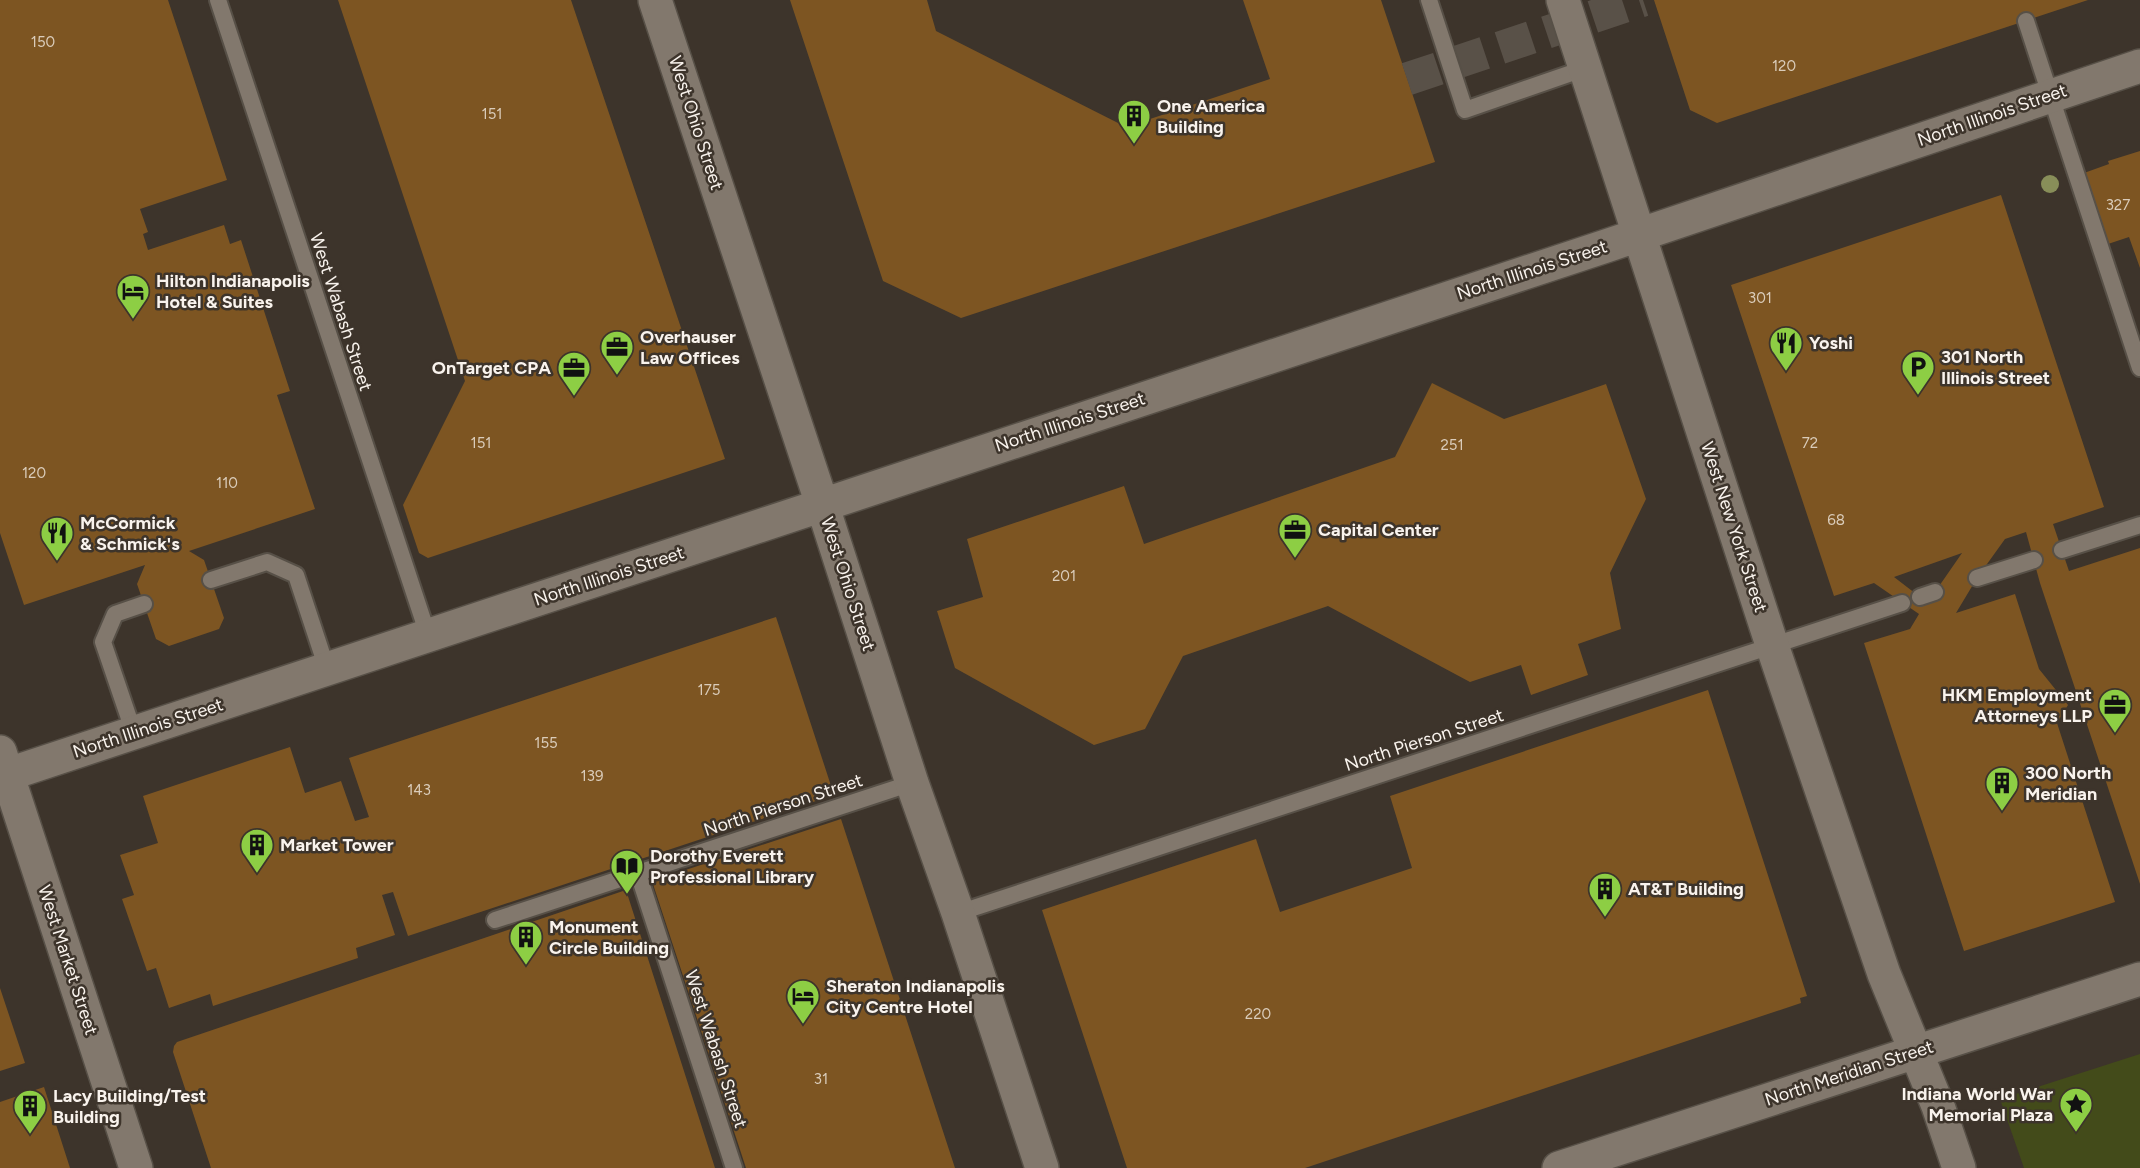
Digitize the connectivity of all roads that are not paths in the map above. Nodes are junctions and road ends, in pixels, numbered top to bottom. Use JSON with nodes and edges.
{"nodes":[{"id":1,"x":218,"y":0,"type":"edge"},
{"id":2,"x":656,"y":0,"type":"edge"},
{"id":3,"x":1429,"y":0,"type":"edge"},
{"id":4,"x":1563,"y":0,"type":"edge"},
{"id":5,"x":2026,"y":21,"type":"dead end"},
{"id":6,"x":2140,"y":66,"type":"edge"},
{"id":7,"x":1586,"y":68,"type":"junction"},
{"id":8,"x":2050,"y":96,"type":"junction"},
{"id":9,"x":1640,"y":234,"type":"junction"},
{"id":10,"x":2140,"y":368,"type":"edge"},
{"id":11,"x":822,"y":504,"type":"junction"},
{"id":12,"x":2140,"y":525,"type":"edge"},
{"id":13,"x":2062,"y":550,"type":"dead end"},
{"id":14,"x":2034,"y":560,"type":"dead end"},
{"id":15,"x":1977,"y":578,"type":"dead end"},
{"id":16,"x":211,"y":580,"type":"dead end"},
{"id":17,"x":1902,"y":603,"type":"dead end"},
{"id":18,"x":144,"y":604,"type":"dead end"},
{"id":19,"x":428,"y":635,"type":"junction"},
{"id":20,"x":1772,"y":645,"type":"junction"},
{"id":21,"x":327,"y":669,"type":"junction"},
{"id":22,"x":134,"y":733,"type":"junction"},
{"id":23,"x":3,"y":768,"type":"edge"},
{"id":24,"x":912,"y":783,"type":"junction"},
{"id":25,"x":638,"y":873,"type":"junction"},
{"id":26,"x":958,"y":914,"type":"junction"},
{"id":27,"x":495,"y":920,"type":"dead end"},
{"id":28,"x":2140,"y":979,"type":"edge"},
{"id":29,"x":1915,"y":1051,"type":"junction"},
{"id":30,"x":136,"y":1168,"type":"edge"},
{"id":31,"x":734,"y":1168,"type":"edge"},
{"id":32,"x":1042,"y":1168,"type":"edge"},
{"id":33,"x":1558,"y":1168,"type":"edge"},
{"id":34,"x":1959,"y":1168,"type":"edge"}],
"edges":[{"from":1,"to":19,"type":"lane","name":"West Wabash Street"},
{"from":2,"to":11,"type":"main road","name":"West Ohio Street"},
{"from":3,"to":7,"type":"lane"},
{"from":4,"to":7,"type":"main road","name":"West New York Street"},
{"from":5,"to":8,"type":"lane"},
{"from":6,"to":8,"type":"main road","name":"North Illinois Street"},
{"from":7,"to":9,"type":"main road","name":"West New York Street"},
{"from":8,"to":9,"type":"main road","name":"North Illinois Street"},
{"from":8,"to":10,"type":"lane"},
{"from":9,"to":11,"type":"main road","name":"North Illinois Street"},
{"from":9,"to":20,"type":"main road","name":"West New York Street"},
{"from":11,"to":19,"type":"main road","name":"North Illinois Street"},
{"from":11,"to":24,"type":"main road","name":"West Ohio Street"},
{"from":12,"to":13,"type":"lane"},
{"from":14,"to":15,"type":"lane"},
{"from":16,"to":21,"type":"lane"},
{"from":17,"to":20,"type":"lane","name":"North Pierson Street"},
{"from":18,"to":22,"type":"lane"},
{"from":19,"to":21,"type":"main road","name":"North Illinois Street"},
{"from":20,"to":26,"type":"lane","name":"North Pierson Street"},
{"from":20,"to":29,"type":"main road","name":"West New York Street"},
{"from":21,"to":22,"type":"main road","name":"North Illinois Street"},
{"from":22,"to":23,"type":"main road","name":"North Illinois Street"},
{"from":23,"to":30,"type":"main road","name":"West Market Street"},
{"from":24,"to":25,"type":"lane","name":"North Pierson Street"},
{"from":24,"to":26,"type":"main road","name":"West Ohio Street"},
{"from":25,"to":27,"type":"lane","name":"North Pierson Street"},
{"from":25,"to":31,"type":"lane","name":"West Wabash Street"},
{"from":26,"to":32,"type":"main road","name":"West Ohio Street"},
{"from":28,"to":29,"type":"main road","name":"North Meridian Street"},
{"from":29,"to":33,"type":"main road","name":"North Meridian Street"},
{"from":29,"to":34,"type":"main road","name":"West New York Street"}]}
